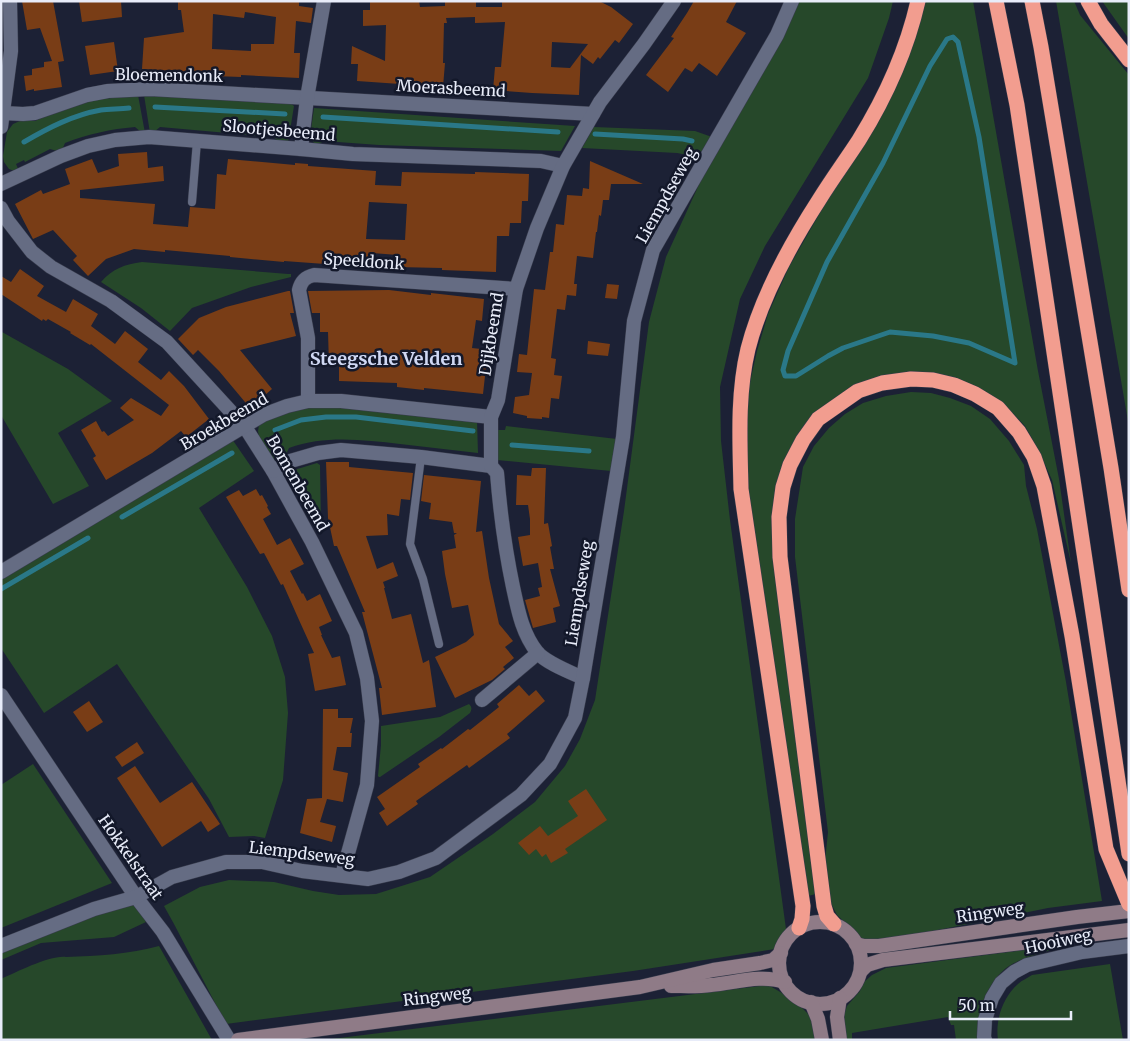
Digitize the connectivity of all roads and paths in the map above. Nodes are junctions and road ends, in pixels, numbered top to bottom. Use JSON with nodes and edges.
{"nodes":[{"id":1,"x":10,"y":1,"type":"edge"},
{"id":2,"x":324,"y":1,"type":"edge"},
{"id":3,"x":674,"y":1,"type":"edge"},
{"id":4,"x":792,"y":1,"type":"edge"},
{"id":5,"x":918,"y":1,"type":"edge"},
{"id":6,"x":996,"y":1,"type":"edge"},
{"id":7,"x":1032,"y":1,"type":"edge"},
{"id":8,"x":1088,"y":1,"type":"edge"},
{"id":9,"x":1129,"y":60,"type":"edge"},
{"id":10,"x":307,"y":98,"type":"junction"},
{"id":11,"x":4,"y":113,"type":"junction"},
{"id":12,"x":593,"y":114,"type":"junction"},
{"id":13,"x":1,"y":127,"type":"edge"},
{"id":14,"x":197,"y":141,"type":"junction"},
{"id":15,"x":301,"y":148,"type":"junction"},
{"id":16,"x":563,"y":166,"type":"junction"},
{"id":17,"x":1,"y":184,"type":"edge"},
{"id":18,"x":192,"y":202,"type":"dead end"},
{"id":19,"x":1,"y":208,"type":"edge"},
{"id":20,"x":516,"y":289,"type":"junction"},
{"id":21,"x":308,"y":401,"type":"junction"},
{"id":22,"x":491,"y":417,"type":"junction"},
{"id":23,"x":245,"y":427,"type":"junction"},
{"id":24,"x":421,"y":457,"type":"junction"},
{"id":25,"x":491,"y":466,"type":"junction"},
{"id":26,"x":273,"y":471,"type":"junction"},
{"id":27,"x":1,"y":572,"type":"edge"},
{"id":28,"x":1129,"y":590,"type":"edge"},
{"id":29,"x":439,"y":644,"type":"dead end"},
{"id":30,"x":538,"y":654,"type":"junction"},
{"id":31,"x":583,"y":678,"type":"junction"},
{"id":32,"x":1,"y":695,"type":"edge"},
{"id":33,"x":482,"y":700,"type":"dead end"},
{"id":34,"x":1129,"y":854,"type":"edge"},
{"id":35,"x":342,"y":875,"type":"junction"},
{"id":36,"x":136,"y":897,"type":"junction"},
{"id":37,"x":1129,"y":904,"type":"edge"},
{"id":38,"x":1129,"y":911,"type":"edge"},
{"id":39,"x":834,"y":924,"type":"junction"},
{"id":40,"x":799,"y":928,"type":"junction"},
{"id":41,"x":1129,"y":930,"type":"edge"},
{"id":42,"x":856,"y":944,"type":"junction"},
{"id":43,"x":1,"y":946,"type":"edge"},
{"id":44,"x":1129,"y":946,"type":"edge"},
{"id":45,"x":781,"y":953,"type":"junction"},
{"id":46,"x":860,"y":970,"type":"junction"},
{"id":47,"x":785,"y":982,"type":"junction"},
{"id":48,"x":640,"y":987,"type":"junction"},
{"id":49,"x":840,"y":998,"type":"junction"},
{"id":50,"x":811,"y":1002,"type":"junction"},
{"id":51,"x":229,"y":1040,"type":"edge"},
{"id":52,"x":239,"y":1040,"type":"edge"},
{"id":53,"x":822,"y":1040,"type":"edge"},
{"id":54,"x":840,"y":1040,"type":"edge"},
{"id":55,"x":985,"y":1040,"type":"edge"}],
"edges":[{"from":1,"to":11,"type":"street"},
{"from":2,"to":10,"type":"street"},
{"from":3,"to":12,"type":"street","name":"Dijkbeemd"},
{"from":4,"to":31,"type":"street","name":"Liempdseweg"},
{"from":5,"to":40,"type":"highway"},
{"from":6,"to":34,"type":"highway"},
{"from":7,"to":28,"type":"highway"},
{"from":8,"to":9,"type":"highway"},
{"from":10,"to":11,"type":"street","name":"Bloemendonk"},
{"from":10,"to":12,"type":"street","name":"Moerasbeemd"},
{"from":10,"to":15,"type":"street"},
{"from":11,"to":13,"type":"street"},
{"from":12,"to":16,"type":"street","name":"Dijkbeemd"},
{"from":14,"to":15,"type":"street","name":"Slootjesbeemd"},
{"from":14,"to":17,"type":"street","name":"Slootjesbeemd"},
{"from":14,"to":18,"type":"lane"},
{"from":15,"to":16,"type":"street","name":"Slootjesbeemd"},
{"from":16,"to":20,"type":"street","name":"Dijkbeemd"},
{"from":19,"to":23,"type":"street","name":"Bomenbeemd"},
{"from":20,"to":21,"type":"street","name":"Speeldonk"},
{"from":20,"to":22,"type":"street","name":"Dijkbeemd"},
{"from":21,"to":22,"type":"street","name":"Broekbeemd"},
{"from":21,"to":23,"type":"street","name":"Broekbeemd"},
{"from":22,"to":25,"type":"street","name":"Dijkbeemd"},
{"from":23,"to":26,"type":"street","name":"Bomenbeemd"},
{"from":23,"to":27,"type":"street","name":"Broekbeemd"},
{"from":24,"to":25,"type":"street"},
{"from":24,"to":26,"type":"street"},
{"from":24,"to":29,"type":"lane"},
{"from":25,"to":30,"type":"street","name":"Dijkbeemd"},
{"from":26,"to":35,"type":"street","name":"Bomenbeemd"},
{"from":30,"to":31,"type":"street","name":"Dijkbeemd"},
{"from":30,"to":33,"type":"street"},
{"from":31,"to":35,"type":"street","name":"Liempdseweg"},
{"from":32,"to":36,"type":"street","name":"Hokkelstraat"},
{"from":35,"to":36,"type":"street","name":"Liempdseweg"},
{"from":36,"to":43,"type":"street","name":"Liempdseweg"},
{"from":36,"to":51,"type":"street","name":"Hokkelstraat"},
{"from":37,"to":39,"type":"highway"},
{"from":38,"to":42,"type":"main road","name":"Ringweg"},
{"from":39,"to":40,"type":"main road"},
{"from":39,"to":42,"type":"main road"},
{"from":40,"to":45,"type":"main road"},
{"from":41,"to":46,"type":"main road"},
{"from":42,"to":46,"type":"main road"},
{"from":44,"to":55,"type":"street","name":"Hooiweg"},
{"from":45,"to":47,"type":"main road"},
{"from":45,"to":48,"type":"main road","name":"Ringweg"},
{"from":46,"to":49,"type":"main road"},
{"from":47,"to":48,"type":"main road","name":"Ringweg"},
{"from":47,"to":50,"type":"main road"},
{"from":48,"to":52,"type":"main road","name":"Ringweg"},
{"from":49,"to":50,"type":"main road"},
{"from":49,"to":54,"type":"main road"},
{"from":50,"to":53,"type":"main road"}]}
